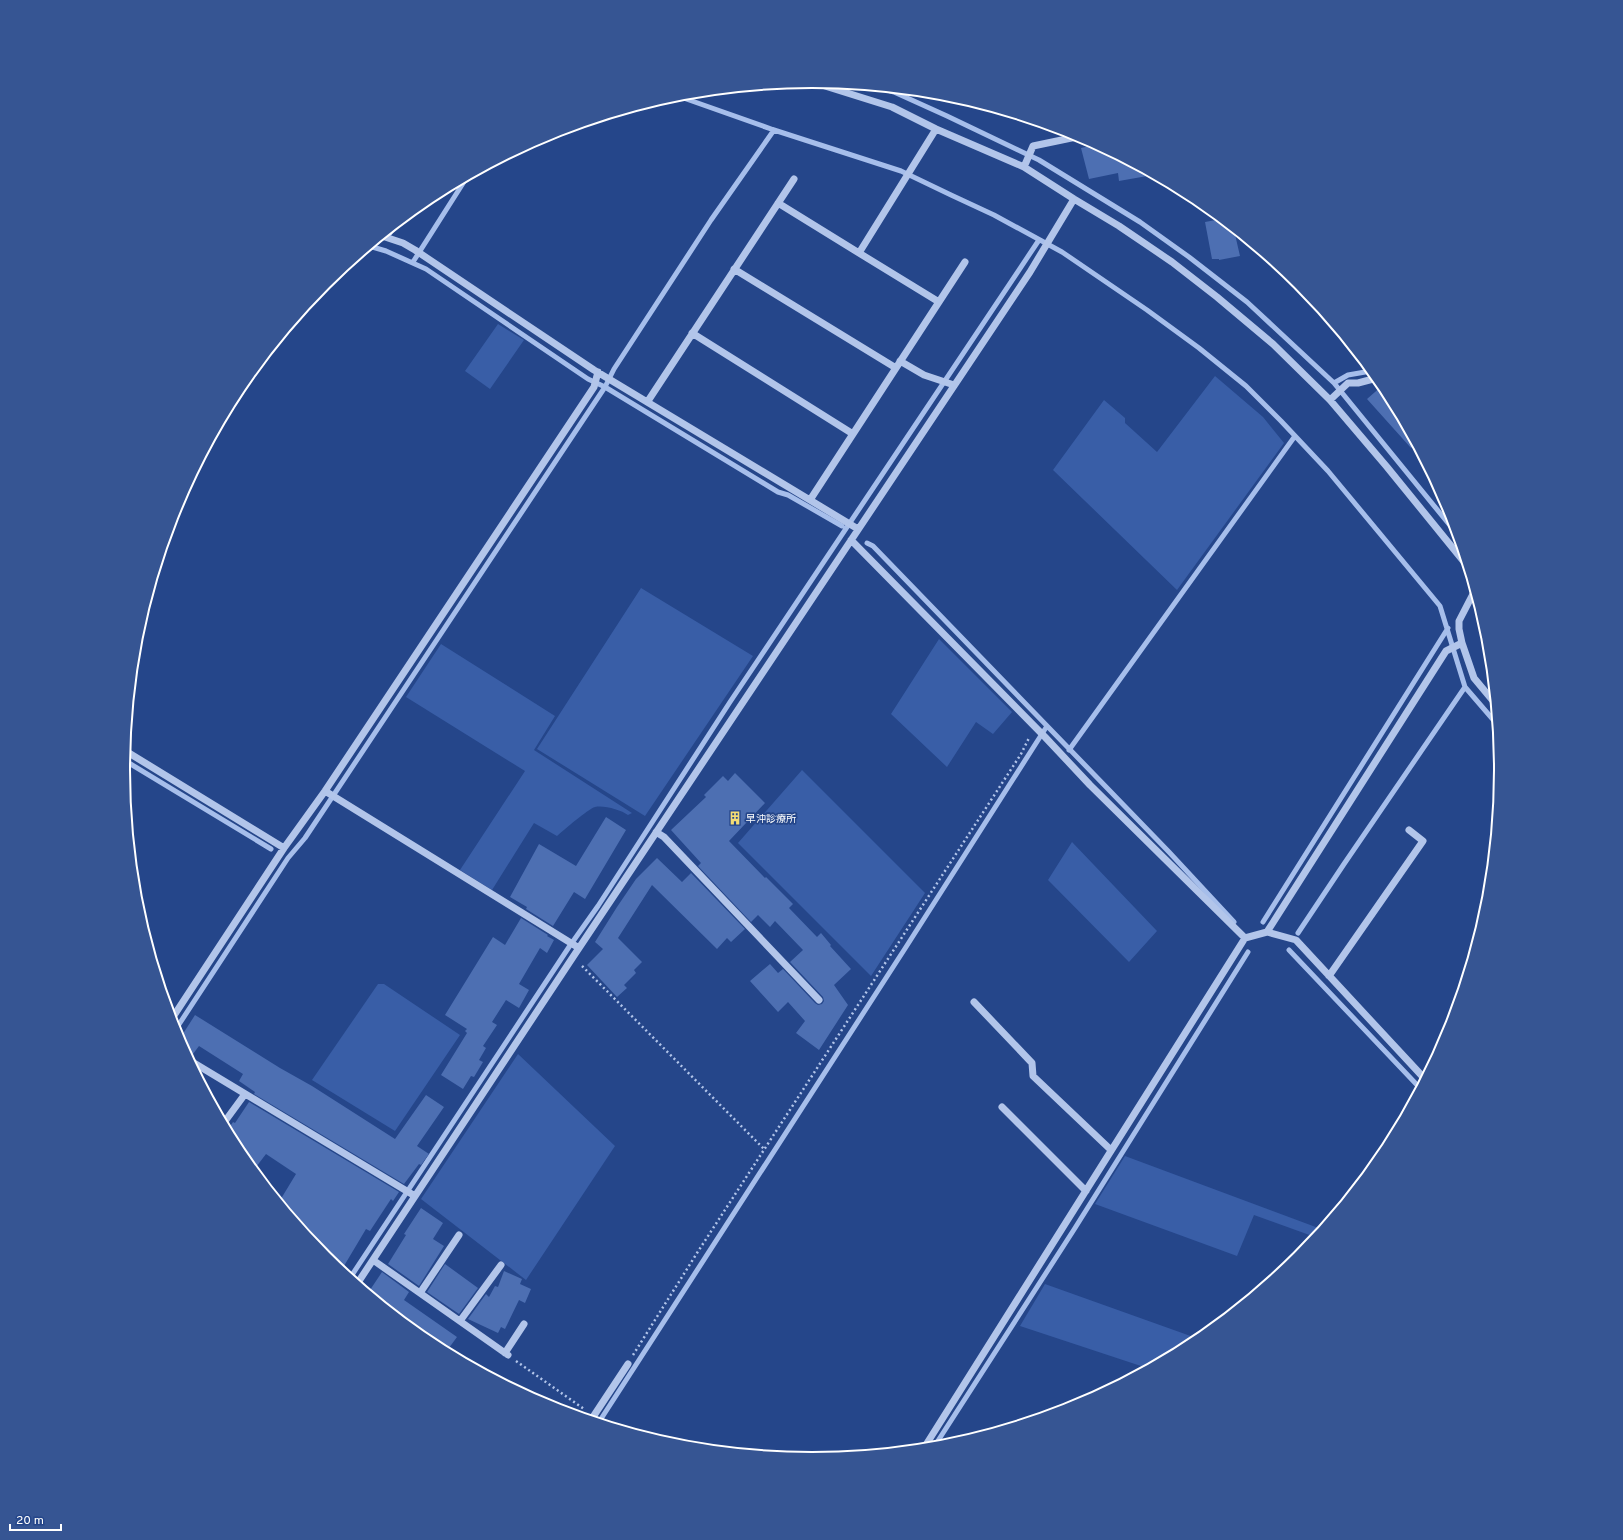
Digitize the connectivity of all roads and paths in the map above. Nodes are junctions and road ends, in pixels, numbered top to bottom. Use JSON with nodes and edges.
{"nodes":[{"id":1,"x":833,"y":88,"type":"edge"},
{"id":2,"x":936,"y":129,"type":"junction"},
{"id":3,"x":1068,"y":139,"type":"edge"},
{"id":4,"x":1025,"y":164,"type":"junction"},
{"id":5,"x":794,"y":179,"type":"dead end"},
{"id":6,"x":1074,"y":199,"type":"junction"},
{"id":7,"x":778,"y":203,"type":"junction"},
{"id":8,"x":386,"y":237,"type":"edge"},
{"id":9,"x":858,"y":253,"type":"junction"},
{"id":10,"x":965,"y":262,"type":"dead end"},
{"id":11,"x":734,"y":269,"type":"junction"},
{"id":12,"x":939,"y":302,"type":"junction"},
{"id":13,"x":692,"y":333,"type":"junction"},
{"id":14,"x":898,"y":364,"type":"junction"},
{"id":15,"x":600,"y":374,"type":"junction"},
{"id":16,"x":1371,"y":380,"type":"edge"},
{"id":17,"x":954,"y":385,"type":"junction"},
{"id":18,"x":1332,"y":398,"type":"junction"},
{"id":19,"x":648,"y":401,"type":"junction"},
{"id":20,"x":853,"y":434,"type":"junction"},
{"id":21,"x":810,"y":500,"type":"junction"},
{"id":22,"x":857,"y":528,"type":"junction"},
{"id":23,"x":850,"y":540,"type":"junction"},
{"id":24,"x":1458,"y":554,"type":"edge"},
{"id":25,"x":1471,"y":598,"type":"edge"},
{"id":26,"x":1460,"y":644,"type":"junction"},
{"id":27,"x":1489,"y":696,"type":"edge"},
{"id":28,"x":1037,"y":728,"type":"junction"},
{"id":29,"x":130,"y":754,"type":"edge"},
{"id":30,"x":326,"y":793,"type":"junction"},
{"id":31,"x":1409,"y":830,"type":"dead end"},
{"id":32,"x":656,"y":832,"type":"junction"},
{"id":33,"x":284,"y":848,"type":"junction"},
{"id":34,"x":1267,"y":932,"type":"junction"},
{"id":35,"x":1245,"y":938,"type":"junction"},
{"id":36,"x":577,"y":947,"type":"junction"},
{"id":37,"x":573,"y":957,"type":"junction"},
{"id":38,"x":1329,"y":976,"type":"junction"},
{"id":39,"x":819,"y":1000,"type":"dead end"},
{"id":40,"x":974,"y":1002,"type":"dead end"},
{"id":41,"x":175,"y":1014,"type":"edge"},
{"id":42,"x":197,"y":1065,"type":"edge"},
{"id":43,"x":1421,"y":1075,"type":"edge"},
{"id":44,"x":244,"y":1094,"type":"junction"},
{"id":45,"x":1002,"y":1107,"type":"dead end"},
{"id":46,"x":226,"y":1120,"type":"edge"},
{"id":47,"x":765,"y":1150,"type":"junction"},
{"id":48,"x":1111,"y":1150,"type":"junction"},
{"id":49,"x":1086,"y":1191,"type":"junction"},
{"id":50,"x":410,"y":1193,"type":"junction"},
{"id":51,"x":459,"y":1235,"type":"dead end"},
{"id":52,"x":373,"y":1260,"type":"junction"},
{"id":53,"x":501,"y":1265,"type":"dead end"},
{"id":54,"x":359,"y":1280,"type":"edge"},
{"id":55,"x":420,"y":1293,"type":"junction"},
{"id":56,"x":460,"y":1321,"type":"junction"},
{"id":57,"x":524,"y":1324,"type":"dead end"},
{"id":58,"x":507,"y":1354,"type":"junction"},
{"id":59,"x":628,"y":1364,"type":"joint"},
{"id":60,"x":588,"y":1415,"type":"edge"},
{"id":61,"x":594,"y":1417,"type":"edge"},
{"id":62,"x":928,"y":1442,"type":"edge"}],
"edges":[{"from":1,"to":2,"type":"street"},
{"from":2,"to":4,"type":"street"},
{"from":2,"to":9,"type":"street"},
{"from":3,"to":4,"type":"street"},
{"from":4,"to":6,"type":"street"},
{"from":5,"to":7,"type":"street"},
{"from":6,"to":17,"type":"street"},
{"from":6,"to":18,"type":"street"},
{"from":7,"to":9,"type":"street"},
{"from":7,"to":11,"type":"street"},
{"from":8,"to":15,"type":"street"},
{"from":9,"to":12,"type":"street"},
{"from":10,"to":12,"type":"street"},
{"from":11,"to":13,"type":"street"},
{"from":11,"to":14,"type":"street"},
{"from":12,"to":14,"type":"street"},
{"from":13,"to":19,"type":"street"},
{"from":13,"to":20,"type":"street"},
{"from":14,"to":17,"type":"street"},
{"from":14,"to":20,"type":"street"},
{"from":15,"to":19,"type":"street"},
{"from":15,"to":30,"type":"street"},
{"from":16,"to":18,"type":"street"},
{"from":17,"to":22,"type":"street"},
{"from":18,"to":24,"type":"street"},
{"from":19,"to":21,"type":"street"},
{"from":20,"to":21,"type":"street"},
{"from":21,"to":22,"type":"street"},
{"from":22,"to":23,"type":"street"},
{"from":23,"to":28,"type":"street"},
{"from":23,"to":32,"type":"street"},
{"from":25,"to":26,"type":"street"},
{"from":26,"to":27,"type":"street"},
{"from":26,"to":34,"type":"street"},
{"from":28,"to":35,"type":"street"},
{"from":28,"to":47,"type":"path"},
{"from":29,"to":33,"type":"street"},
{"from":30,"to":33,"type":"street"},
{"from":30,"to":36,"type":"street"},
{"from":31,"to":38,"type":"street"},
{"from":32,"to":36,"type":"street"},
{"from":32,"to":39,"type":"street"},
{"from":33,"to":41,"type":"street"},
{"from":34,"to":35,"type":"street"},
{"from":34,"to":38,"type":"street"},
{"from":35,"to":48,"type":"street"},
{"from":36,"to":37,"type":"street"},
{"from":37,"to":47,"type":"path"},
{"from":37,"to":50,"type":"street"},
{"from":38,"to":43,"type":"street"},
{"from":40,"to":48,"type":"street"},
{"from":42,"to":44,"type":"street"},
{"from":44,"to":46,"type":"street"},
{"from":44,"to":50,"type":"street"},
{"from":45,"to":49,"type":"street"},
{"from":47,"to":59,"type":"path"},
{"from":48,"to":49,"type":"street"},
{"from":49,"to":62,"type":"street"},
{"from":50,"to":52,"type":"street"},
{"from":51,"to":55,"type":"street"},
{"from":52,"to":54,"type":"street"},
{"from":52,"to":55,"type":"street"},
{"from":53,"to":56,"type":"street"},
{"from":55,"to":56,"type":"street"},
{"from":56,"to":58,"type":"street"},
{"from":57,"to":58,"type":"street"},
{"from":58,"to":60,"type":"path"},
{"from":59,"to":61,"type":"street"}]}
